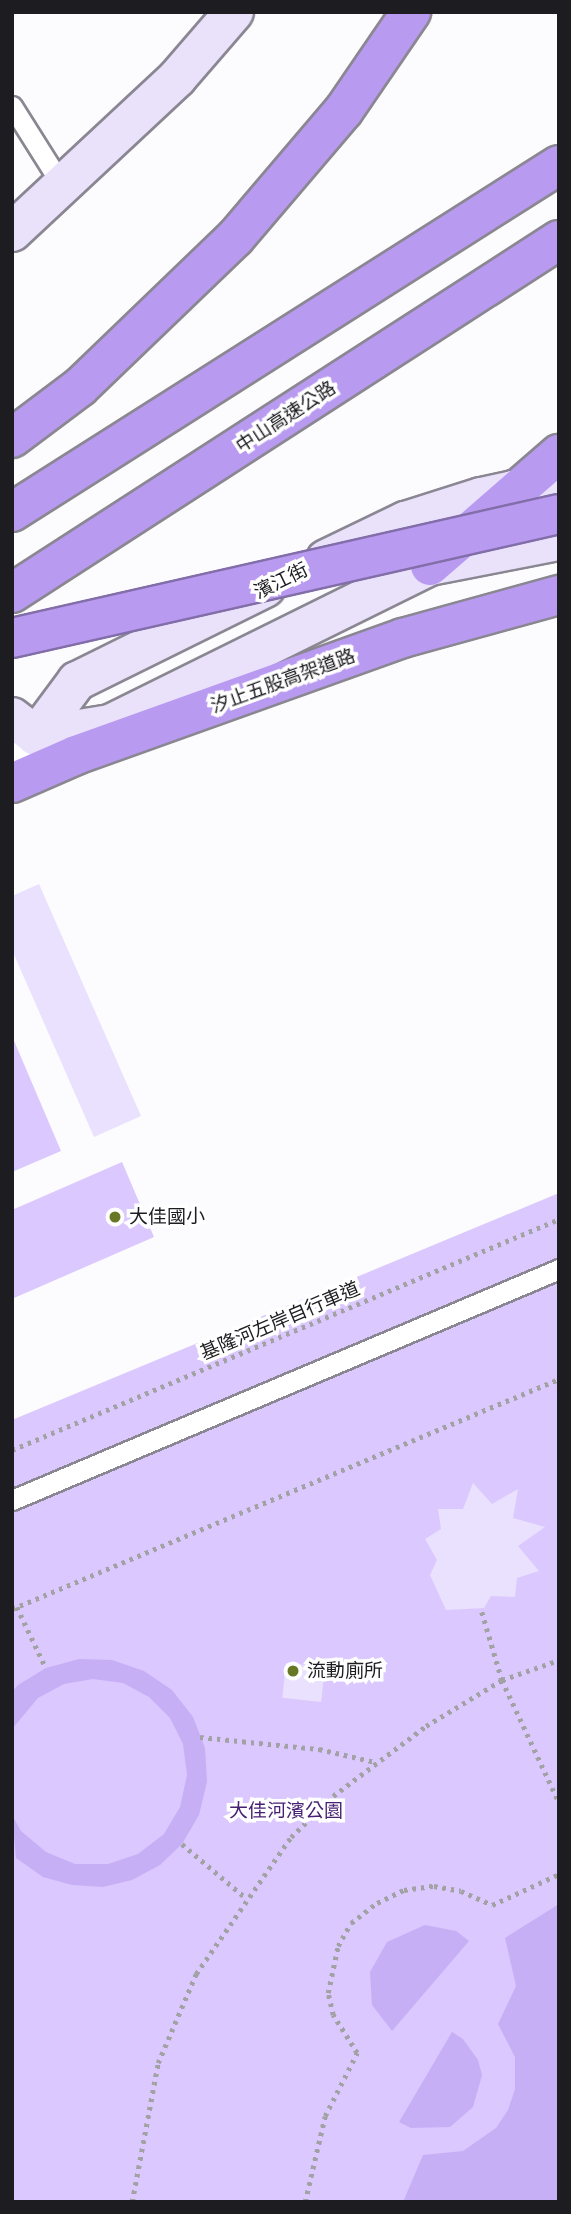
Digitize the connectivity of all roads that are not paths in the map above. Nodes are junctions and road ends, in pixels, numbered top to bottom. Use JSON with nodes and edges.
{"nodes":[{"id":1,"x":234,"y":12,"type":"edge"},
{"id":2,"x":411,"y":12,"type":"edge"},
{"id":3,"x":12,"y":106,"type":"edge"},
{"id":4,"x":559,"y":165,"type":"edge"},
{"id":5,"x":64,"y":187,"type":"junction"},
{"id":6,"x":12,"y":232,"type":"edge"},
{"id":7,"x":559,"y":240,"type":"edge"},
{"id":8,"x":12,"y":438,"type":"edge"},
{"id":9,"x":559,"y":454,"type":"edge"},
{"id":10,"x":513,"y":490,"type":"junction"},
{"id":11,"x":559,"y":492,"type":"edge"},
{"id":12,"x":12,"y":512,"type":"edge"},
{"id":13,"x":559,"y":514,"type":"edge"},
{"id":14,"x":559,"y":541,"type":"edge"},
{"id":15,"x":430,"y":566,"type":"junction"},
{"id":16,"x":12,"y":593,"type":"edge"},
{"id":17,"x":559,"y":595,"type":"edge"},
{"id":18,"x":12,"y":638,"type":"edge"},
{"id":19,"x":20,"y":736,"type":"edge"},
{"id":20,"x":12,"y":783,"type":"edge"},
{"id":21,"x":559,"y":1269,"type":"edge"},
{"id":22,"x":12,"y":1500,"type":"edge"}],
"edges":[{"from":1,"to":5,"type":"main road"},
{"from":2,"to":8,"type":"highway"},
{"from":3,"to":5,"type":"lane"},
{"from":4,"to":12,"type":"highway"},
{"from":5,"to":6,"type":"main road"},
{"from":7,"to":16,"type":"highway","name":"中山高速公路"},
{"from":9,"to":10,"type":"highway"},
{"from":10,"to":11,"type":"main road","name":"濱江街"},
{"from":10,"to":15,"type":"highway"},
{"from":10,"to":19,"type":"main road","name":"濱江街"},
{"from":13,"to":18,"type":"highway","bridge":true},
{"from":14,"to":15,"type":"main road","name":"濱江街"},
{"from":15,"to":19,"type":"main road","name":"濱江街"},
{"from":17,"to":20,"type":"highway","name":"汐止五股高架道路"},
{"from":21,"to":22,"type":"lane"}]}
